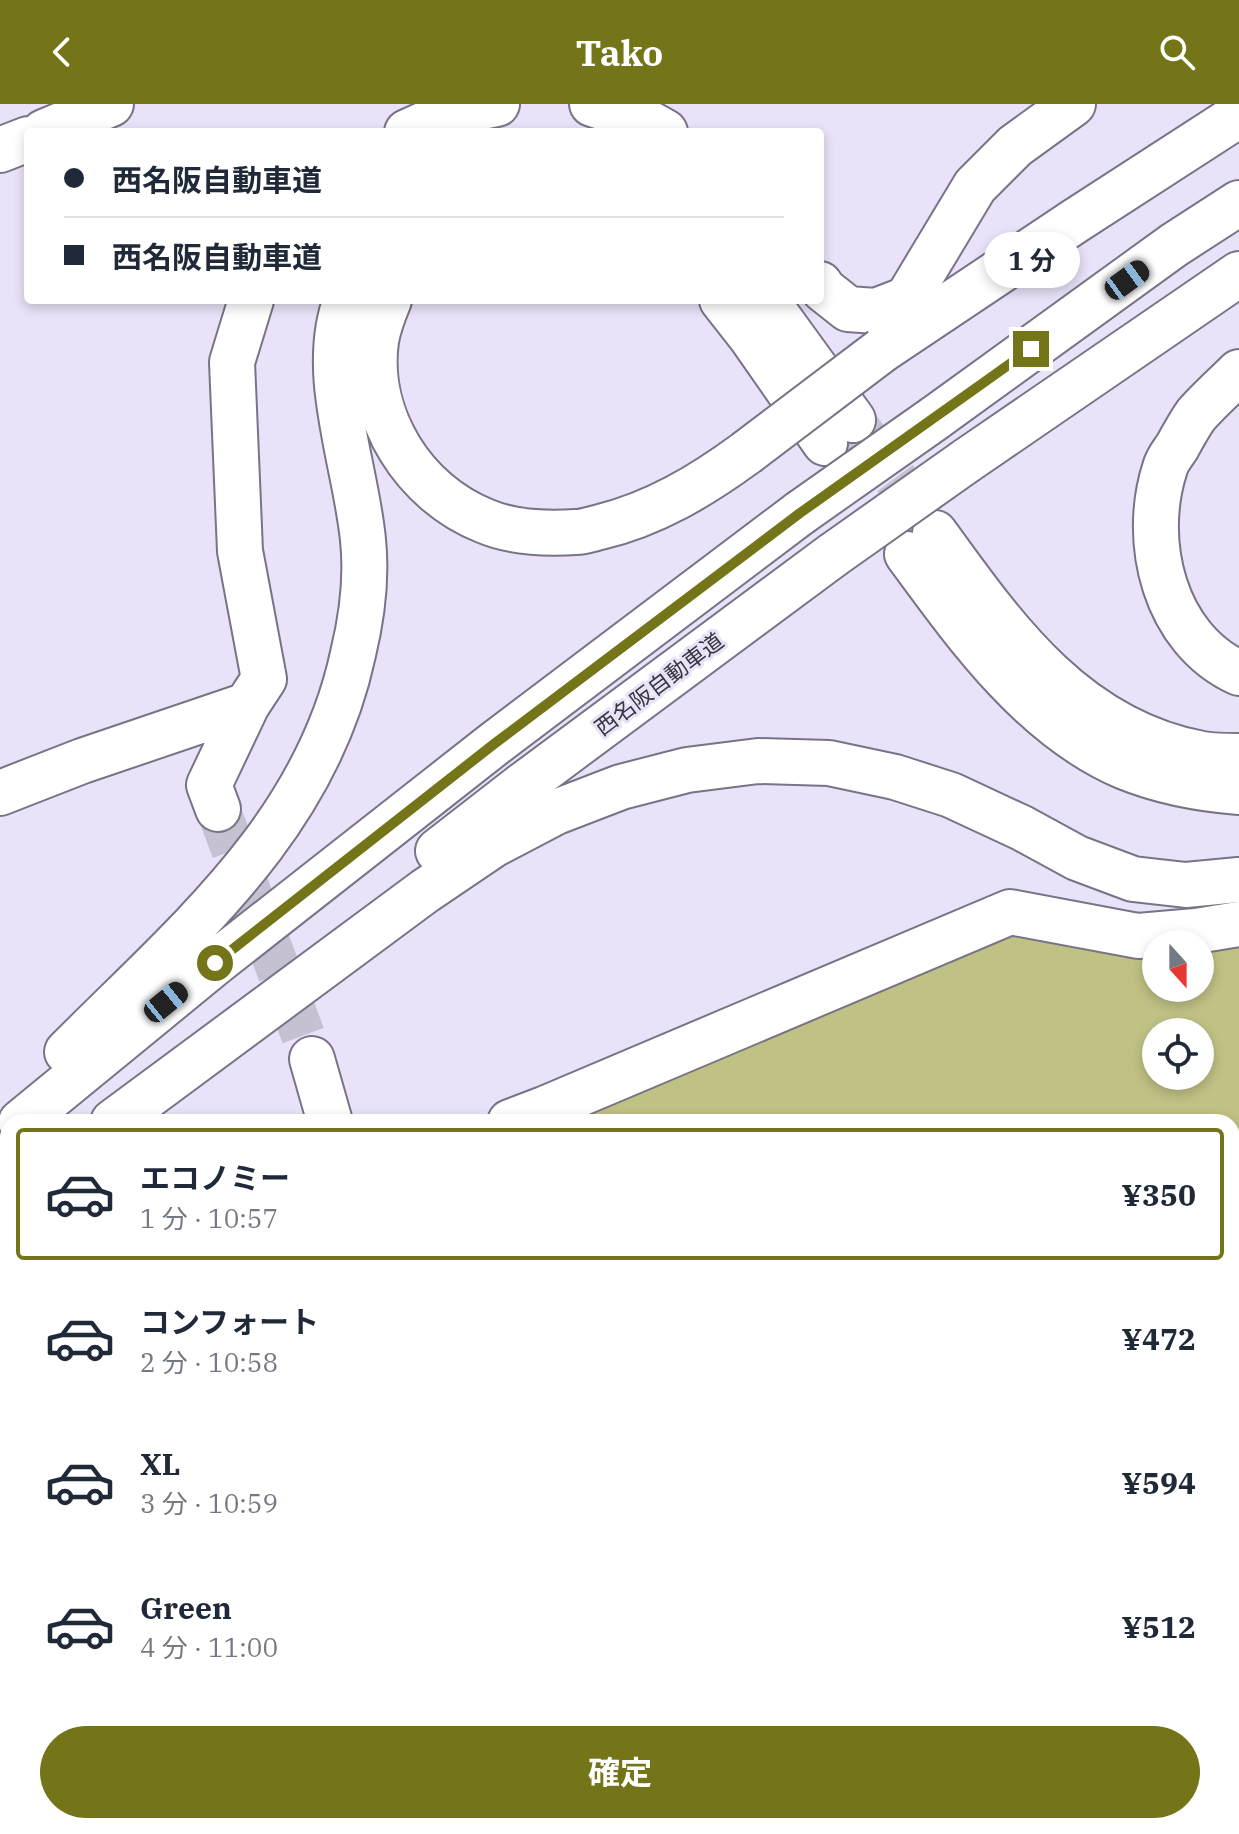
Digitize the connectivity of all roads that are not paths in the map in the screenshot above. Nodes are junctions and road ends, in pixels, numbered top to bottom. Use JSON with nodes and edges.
{"nodes":[{"id":1,"x":111,"y":104,"type":"edge"},
{"id":2,"x":497,"y":104,"type":"edge"},
{"id":3,"x":592,"y":104,"type":"edge"},
{"id":4,"x":1073,"y":104,"type":"edge"},
{"id":5,"x":1239,"y":115,"type":"edge"},
{"id":6,"x":54,"y":128,"type":"edge"},
{"id":7,"x":416,"y":128,"type":"edge"},
{"id":8,"x":658,"y":128,"type":"edge"},
{"id":9,"x":24,"y":141,"type":"edge"},
{"id":10,"x":0,"y":150,"type":"edge"},
{"id":11,"x":1239,"y":203,"type":"edge"},
{"id":12,"x":1239,"y":274,"type":"edge"},
{"id":13,"x":824,"y":290,"type":"edge"},
{"id":14,"x":250,"y":304,"type":"edge"},
{"id":15,"x":345,"y":304,"type":"edge"},
{"id":16,"x":388,"y":304,"type":"edge"},
{"id":17,"x":725,"y":304,"type":"edge"},
{"id":18,"x":768,"y":304,"type":"edge"},
{"id":19,"x":1239,"y":372,"type":"edge"},
{"id":20,"x":1239,"y":673,"type":"edge"},
{"id":21,"x":247,"y":705,"type":"junction"},
{"id":22,"x":1239,"y":756,"type":"edge"},
{"id":23,"x":1239,"y":792,"type":"edge"},
{"id":24,"x":0,"y":793,"type":"edge"},
{"id":25,"x":218,"y":809,"type":"tunnel mouth"},
{"id":26,"x":1239,"y":880,"type":"edge"},
{"id":27,"x":1239,"y":924,"type":"edge"},
{"id":28,"x":312,"y":1059,"type":"tunnel mouth"},
{"id":29,"x":5,"y":1114,"type":"edge"},
{"id":30,"x":31,"y":1114,"type":"edge"},
{"id":31,"x":108,"y":1114,"type":"edge"},
{"id":32,"x":124,"y":1114,"type":"edge"},
{"id":33,"x":328,"y":1114,"type":"edge"},
{"id":34,"x":531,"y":1114,"type":"edge"}],
"edges":[{"from":1,"to":6,"type":"main road"},
{"from":2,"to":7,"type":"main road"},
{"from":3,"to":8,"type":"main road"},
{"from":4,"to":13,"type":"main road"},
{"from":5,"to":16,"type":"main road","bridge":true},
{"from":9,"to":10,"type":"main road"},
{"from":11,"to":30,"type":"main road","bridge":true},
{"from":12,"to":31,"type":"main road","name":"西名阪自動車道","bridge":true},
{"from":14,"to":21,"type":"main road"},
{"from":15,"to":29,"type":"main road"},
{"from":17,"to":18,"type":"main road"},
{"from":19,"to":20,"type":"main road"},
{"from":21,"to":24,"type":"main road"},
{"from":21,"to":25,"type":"main road"},
{"from":22,"to":23,"type":"main road"},
{"from":26,"to":32,"type":"main road"},
{"from":27,"to":34,"type":"main road"},
{"from":28,"to":33,"type":"main road"}]}
